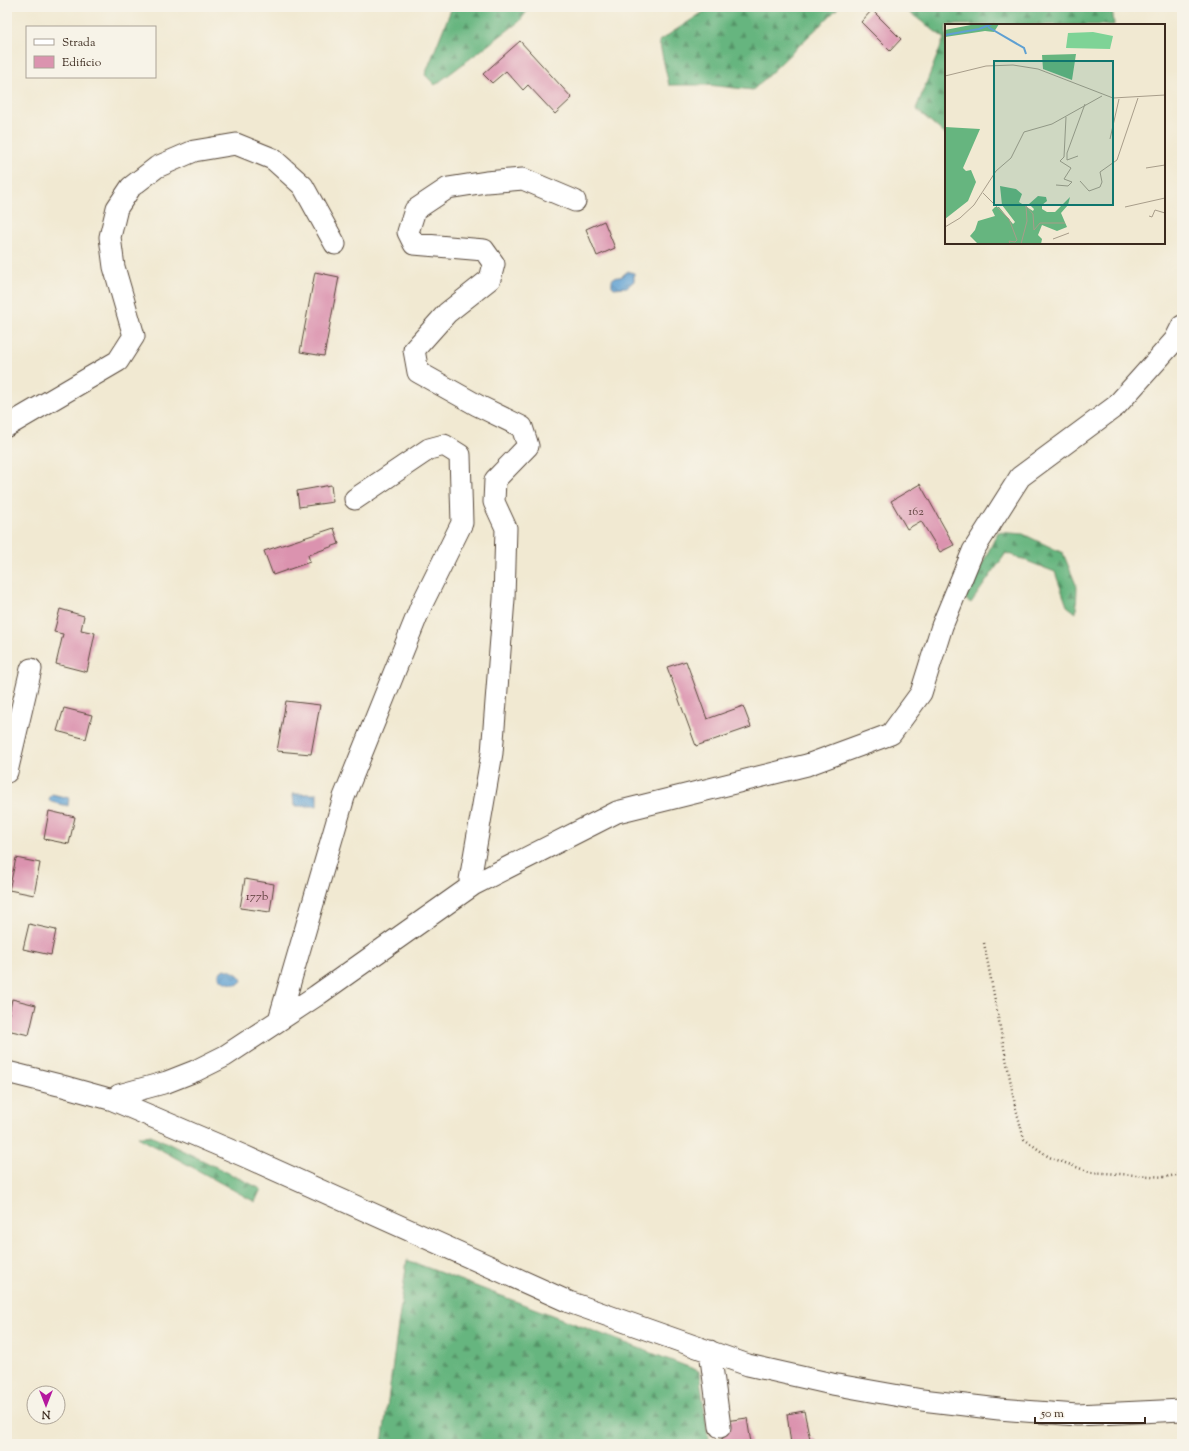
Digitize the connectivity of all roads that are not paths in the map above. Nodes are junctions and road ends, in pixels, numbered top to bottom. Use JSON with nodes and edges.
{"nodes":[{"id":1,"x":574,"y":201,"type":"dead end"},
{"id":2,"x":335,"y":244,"type":"dead end"},
{"id":3,"x":1182,"y":326,"type":"edge"},
{"id":4,"x":7,"y":426,"type":"edge"},
{"id":5,"x":355,"y":499,"type":"dead end"},
{"id":6,"x":31,"y":669,"type":"dead end"},
{"id":7,"x":7,"y":772,"type":"edge"},
{"id":8,"x":473,"y":885,"type":"junction"},
{"id":9,"x":279,"y":1020,"type":"junction"},
{"id":10,"x":7,"y":1072,"type":"edge"},
{"id":11,"x":113,"y":1100,"type":"junction"},
{"id":12,"x":710,"y":1351,"type":"junction"},
{"id":13,"x":1182,"y":1410,"type":"edge"},
{"id":14,"x":720,"y":1427,"type":"dead end"}],
"edges":[{"from":1,"to":8,"type":"street"},
{"from":2,"to":4,"type":"street"},
{"from":3,"to":8,"type":"street"},
{"from":5,"to":9,"type":"street"},
{"from":6,"to":7,"type":"street"},
{"from":8,"to":9,"type":"street"},
{"from":9,"to":11,"type":"street"},
{"from":10,"to":11,"type":"street"},
{"from":11,"to":12,"type":"street"},
{"from":12,"to":13,"type":"street"},
{"from":12,"to":14,"type":"street"}]}
